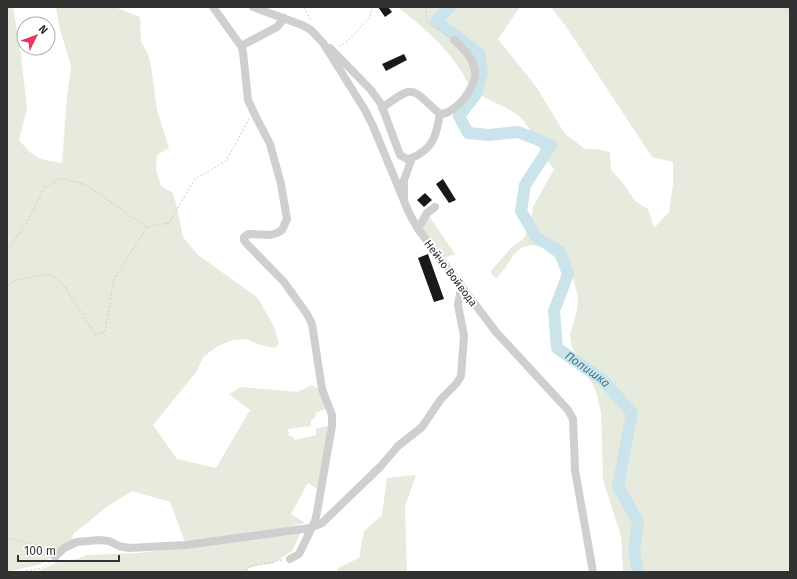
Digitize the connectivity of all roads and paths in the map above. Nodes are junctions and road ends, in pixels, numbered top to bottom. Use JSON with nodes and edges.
{"nodes":[{"id":1,"x":213,"y":7,"type":"edge"},
{"id":2,"x":253,"y":7,"type":"edge"},
{"id":3,"x":372,"y":7,"type":"edge"},
{"id":4,"x":427,"y":7,"type":"edge"},
{"id":5,"x":782,"y":7,"type":"edge"},
{"id":6,"x":790,"y":12,"type":"edge"},
{"id":7,"x":284,"y":18,"type":"junction"},
{"id":8,"x":454,"y":40,"type":"joint"},
{"id":9,"x":323,"y":43,"type":"junction"},
{"id":10,"x":241,"y":46,"type":"junction"},
{"id":11,"x":333,"y":51,"type":"junction"},
{"id":12,"x":382,"y":108,"type":"junction"},
{"id":13,"x":254,"y":112,"type":"junction"},
{"id":14,"x":440,"y":114,"type":"junction"},
{"id":15,"x":412,"y":158,"type":"junction"},
{"id":16,"x":404,"y":202,"type":"junction"},
{"id":17,"x":435,"y":207,"type":"dead end"},
{"id":18,"x":147,"y":227,"type":"junction"},
{"id":19,"x":418,"y":229,"type":"junction"},
{"id":20,"x":7,"y":250,"type":"edge"},
{"id":21,"x":7,"y":285,"type":"edge"},
{"id":22,"x":461,"y":288,"type":"junction"},
{"id":23,"x":310,"y":528,"type":"junction"},
{"id":24,"x":7,"y":538,"type":"edge"},
{"id":25,"x":58,"y":554,"type":"junction"},
{"id":26,"x":290,"y":558,"type":"joint"},
{"id":27,"x":591,"y":571,"type":"edge"},
{"id":28,"x":18,"y":572,"type":"edge"},
{"id":29,"x":242,"y":572,"type":"edge"}],
"edges":[{"from":1,"to":10,"type":"street"},
{"from":2,"to":7,"type":"street","name":"Нейчо Войвода"},
{"from":3,"to":11,"type":"path"},
{"from":4,"to":8,"type":"path"},
{"from":5,"to":6,"type":"path"},
{"from":7,"to":9,"type":"street","name":"Нейчо Войвода"},
{"from":7,"to":10,"type":"street"},
{"from":8,"to":14,"type":"street"},
{"from":9,"to":11,"type":"street"},
{"from":9,"to":16,"type":"street","name":"Нейчо Войвода"},
{"from":10,"to":13,"type":"street"},
{"from":11,"to":12,"type":"street"},
{"from":12,"to":14,"type":"street"},
{"from":12,"to":15,"type":"street"},
{"from":13,"to":18,"type":"path"},
{"from":13,"to":23,"type":"street"},
{"from":14,"to":15,"type":"street"},
{"from":15,"to":16,"type":"street"},
{"from":16,"to":19,"type":"street","name":"Нейчо Войвода"},
{"from":17,"to":19,"type":"street"},
{"from":18,"to":20,"type":"path"},
{"from":18,"to":21,"type":"path"},
{"from":19,"to":22,"type":"street","name":"Нейчо Войвода"},
{"from":22,"to":23,"type":"street"},
{"from":22,"to":27,"type":"street","name":"Нейчо Войвода"},
{"from":23,"to":25,"type":"street"},
{"from":23,"to":26,"type":"street"},
{"from":24,"to":25,"type":"path"},
{"from":25,"to":28,"type":"path"},
{"from":26,"to":29,"type":"path"}]}
